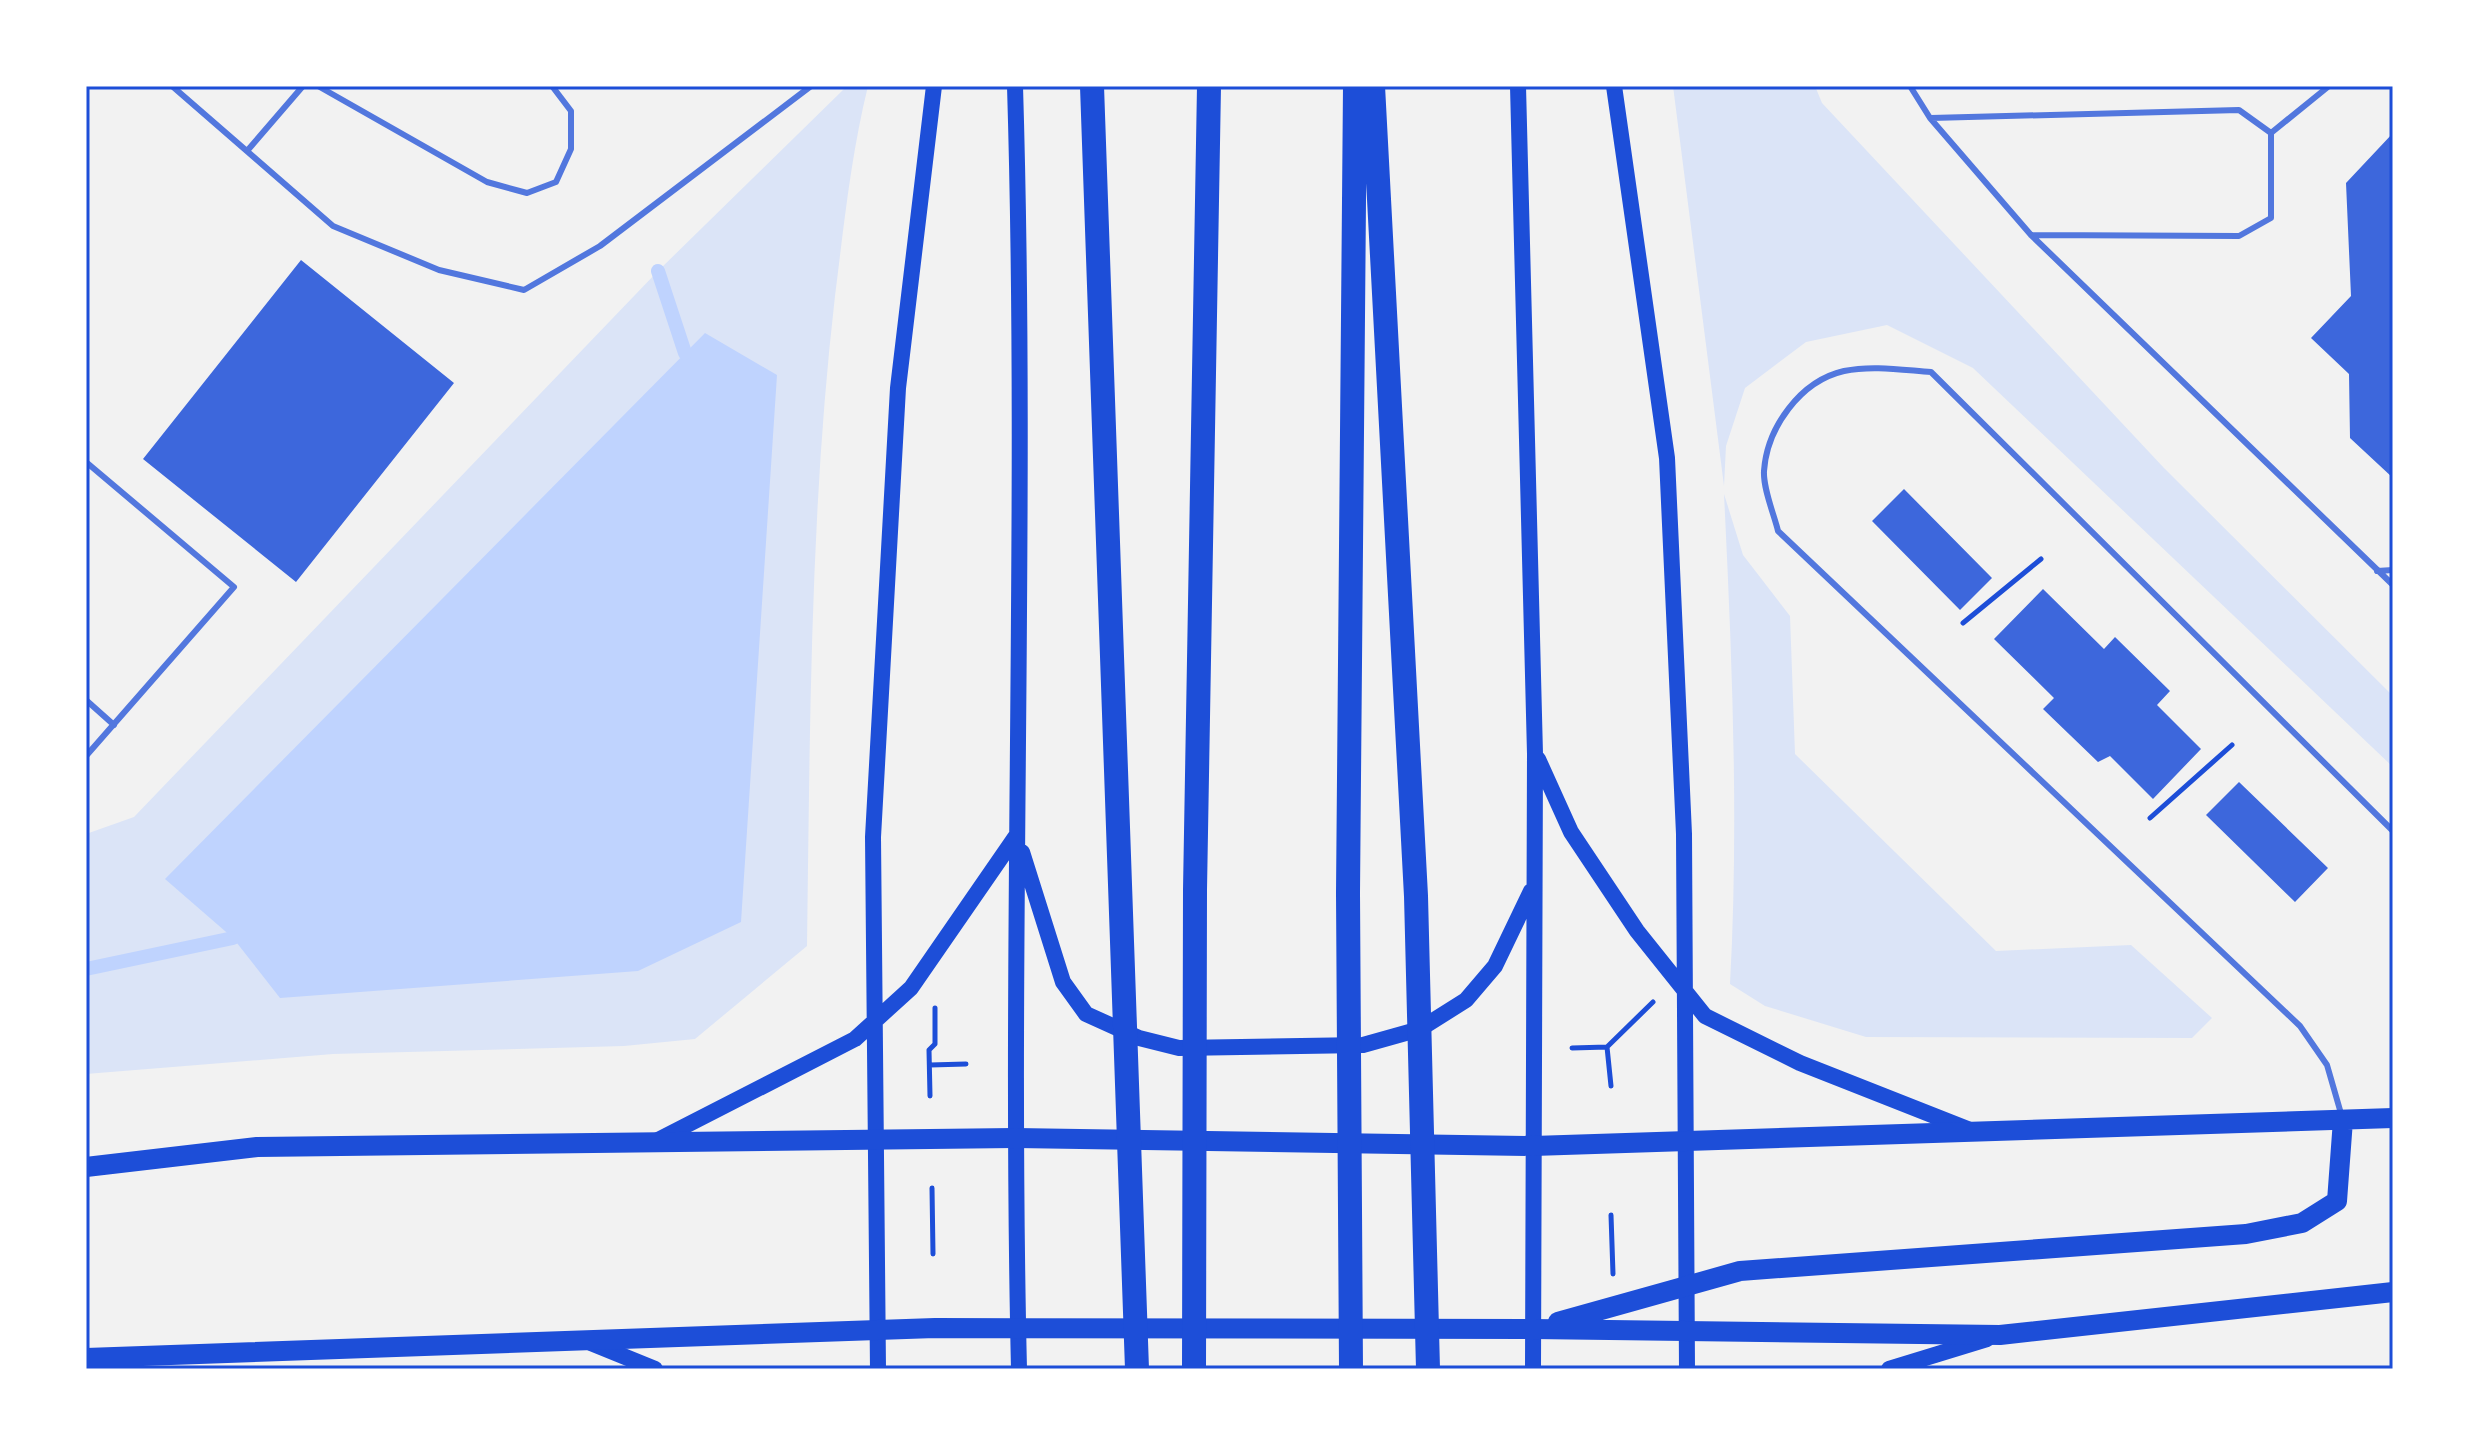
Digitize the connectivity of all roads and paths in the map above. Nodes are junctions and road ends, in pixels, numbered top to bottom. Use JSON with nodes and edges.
{"nodes":[{"id":1,"x":172,"y":86,"type":"edge"},
{"id":2,"x":303,"y":86,"type":"edge"},
{"id":3,"x":318,"y":86,"type":"edge"},
{"id":4,"x":552,"y":86,"type":"edge"},
{"id":5,"x":811,"y":86,"type":"edge"},
{"id":6,"x":934,"y":86,"type":"edge"},
{"id":7,"x":1015,"y":86,"type":"edge"},
{"id":8,"x":1092,"y":86,"type":"edge"},
{"id":9,"x":1209,"y":86,"type":"edge"},
{"id":10,"x":1355,"y":86,"type":"edge"},
{"id":11,"x":1373,"y":86,"type":"edge"},
{"id":12,"x":1518,"y":86,"type":"edge"},
{"id":13,"x":1614,"y":86,"type":"edge"},
{"id":14,"x":1910,"y":86,"type":"edge"},
{"id":15,"x":2329,"y":86,"type":"edge"},
{"id":16,"x":1930,"y":118,"type":"junction"},
{"id":17,"x":2271,"y":133,"type":"junction"},
{"id":18,"x":247,"y":151,"type":"junction"},
{"id":19,"x":2031,"y":235,"type":"junction"},
{"id":20,"x":86,"y":462,"type":"edge"},
{"id":21,"x":2041,"y":559,"type":"dead end"},
{"id":22,"x":2393,"y":570,"type":"edge"},
{"id":23,"x":2377,"y":571,"type":"junction"},
{"id":24,"x":2393,"y":585,"type":"edge"},
{"id":25,"x":1963,"y":623,"type":"dead end"},
{"id":26,"x":86,"y":700,"type":"edge"},
{"id":27,"x":114,"y":725,"type":"junction"},
{"id":28,"x":2232,"y":745,"type":"dead end"},
{"id":29,"x":1535,"y":754,"type":"junction"},
{"id":30,"x":86,"y":756,"type":"edge"},
{"id":31,"x":2150,"y":818,"type":"dead end"},
{"id":32,"x":2393,"y":831,"type":"edge"},
{"id":33,"x":1017,"y":835,"type":"junction"},
{"id":34,"x":1533,"y":886,"type":"junction"},
{"id":35,"x":935,"y":1002,"type":"dead end"},
{"id":36,"x":1653,"y":1002,"type":"dead end"},
{"id":37,"x":1607,"y":1047,"type":"junction"},
{"id":38,"x":1572,"y":1048,"type":"dead end"},
{"id":39,"x":966,"y":1064,"type":"dead end"},
{"id":40,"x":930,"y":1065,"type":"junction"},
{"id":41,"x":1611,"y":1086,"type":"dead end"},
{"id":42,"x":930,"y":1096,"type":"dead end"},
{"id":43,"x":2393,"y":1118,"type":"edge"},
{"id":44,"x":2343,"y":1120,"type":"junction"},
{"id":45,"x":1981,"y":1134,"type":"junction"},
{"id":46,"x":1014,"y":1138,"type":"junction"},
{"id":47,"x":650,"y":1143,"type":"junction"},
{"id":48,"x":1533,"y":1146,"type":"junction"},
{"id":49,"x":86,"y":1167,"type":"edge"},
{"id":50,"x":932,"y":1188,"type":"dead end"},
{"id":51,"x":1611,"y":1215,"type":"dead end"},
{"id":52,"x":933,"y":1254,"type":"dead end"},
{"id":53,"x":1613,"y":1275,"type":"dead end"},
{"id":54,"x":2393,"y":1292,"type":"edge"},
{"id":55,"x":1018,"y":1327,"type":"junction"},
{"id":56,"x":1533,"y":1329,"type":"junction"},
{"id":57,"x":2000,"y":1335,"type":"junction"},
{"id":58,"x":591,"y":1343,"type":"junction"},
{"id":59,"x":86,"y":1358,"type":"edge"},
{"id":60,"x":655,"y":1369,"type":"edge"},
{"id":61,"x":878,"y":1369,"type":"edge"},
{"id":62,"x":1019,"y":1369,"type":"edge"},
{"id":63,"x":1137,"y":1369,"type":"edge"},
{"id":64,"x":1194,"y":1369,"type":"edge"},
{"id":65,"x":1351,"y":1369,"type":"edge"},
{"id":66,"x":1428,"y":1369,"type":"edge"},
{"id":67,"x":1533,"y":1369,"type":"edge"},
{"id":68,"x":1687,"y":1369,"type":"edge"},
{"id":69,"x":1889,"y":1369,"type":"edge"}],
"edges":[{"from":1,"to":18,"type":"lane"},
{"from":2,"to":18,"type":"lane"},
{"from":3,"to":4,"type":"lane"},
{"from":5,"to":18,"type":"lane"},
{"from":6,"to":61,"type":"main road"},
{"from":7,"to":33,"type":"main road"},
{"from":8,"to":63,"type":"highway"},
{"from":9,"to":64,"type":"highway"},
{"from":10,"to":65,"type":"highway"},
{"from":11,"to":66,"type":"highway"},
{"from":12,"to":29,"type":"main road"},
{"from":13,"to":68,"type":"main road"},
{"from":14,"to":16,"type":"lane"},
{"from":15,"to":17,"type":"lane"},
{"from":16,"to":17,"type":"lane"},
{"from":16,"to":19,"type":"lane"},
{"from":17,"to":19,"type":"lane"},
{"from":19,"to":23,"type":"lane"},
{"from":20,"to":27,"type":"lane"},
{"from":21,"to":25,"type":"path"},
{"from":22,"to":23,"type":"lane"},
{"from":23,"to":24,"type":"lane"},
{"from":26,"to":27,"type":"lane"},
{"from":27,"to":30,"type":"lane"},
{"from":28,"to":31,"type":"path"},
{"from":29,"to":34,"type":"main road"},
{"from":29,"to":45,"type":"main road"},
{"from":32,"to":44,"type":"lane"},
{"from":33,"to":34,"type":"main road"},
{"from":33,"to":46,"type":"main road"},
{"from":33,"to":47,"type":"main road"},
{"from":34,"to":48,"type":"main road"},
{"from":35,"to":40,"type":"path"},
{"from":36,"to":37,"type":"path"},
{"from":37,"to":38,"type":"path"},
{"from":37,"to":41,"type":"path"},
{"from":39,"to":40,"type":"path"},
{"from":40,"to":42,"type":"path"},
{"from":43,"to":44,"type":"main road"},
{"from":44,"to":45,"type":"main road"},
{"from":44,"to":56,"type":"main road"},
{"from":45,"to":48,"type":"main road"},
{"from":46,"to":47,"type":"main road"},
{"from":46,"to":48,"type":"main road"},
{"from":46,"to":55,"type":"main road"},
{"from":47,"to":49,"type":"main road"},
{"from":48,"to":56,"type":"main road"},
{"from":50,"to":52,"type":"path"},
{"from":51,"to":53,"type":"path"},
{"from":54,"to":57,"type":"main road"},
{"from":55,"to":56,"type":"main road"},
{"from":55,"to":58,"type":"main road"},
{"from":55,"to":62,"type":"main road"},
{"from":56,"to":57,"type":"main road"},
{"from":56,"to":67,"type":"main road"},
{"from":57,"to":69,"type":"main road"},
{"from":58,"to":59,"type":"main road"},
{"from":58,"to":60,"type":"main road"}]}
